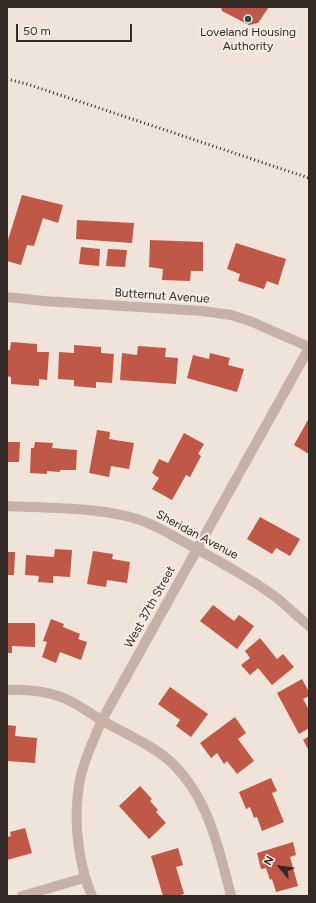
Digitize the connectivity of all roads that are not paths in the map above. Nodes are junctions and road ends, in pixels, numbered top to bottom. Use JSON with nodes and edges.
{"nodes":[{"id":1,"x":7,"y":297,"type":"edge"},
{"id":2,"x":309,"y":348,"type":"edge"},
{"id":3,"x":7,"y":506,"type":"edge"},
{"id":4,"x":197,"y":549,"type":"junction"},
{"id":5,"x":309,"y":626,"type":"edge"},
{"id":6,"x":7,"y":690,"type":"edge"},
{"id":7,"x":102,"y":720,"type":"junction"},
{"id":8,"x":84,"y":878,"type":"junction"},
{"id":9,"x":22,"y":896,"type":"edge"},
{"id":10,"x":92,"y":896,"type":"edge"},
{"id":11,"x":231,"y":896,"type":"edge"}],
"edges":[{"from":1,"to":2,"type":"street","name":"Butternut Avenue"},
{"from":2,"to":4,"type":"street","name":"West 37th Street"},
{"from":3,"to":4,"type":"street","name":"Sheridan Avenue"},
{"from":4,"to":5,"type":"street","name":"Sheridan Avenue"},
{"from":4,"to":7,"type":"street","name":"West 37th Street"},
{"from":6,"to":7,"type":"street"},
{"from":7,"to":8,"type":"street","name":"West 37th Street"},
{"from":7,"to":11,"type":"street"},
{"from":8,"to":9,"type":"street"},
{"from":8,"to":10,"type":"street","name":"West 37th Street"}]}
